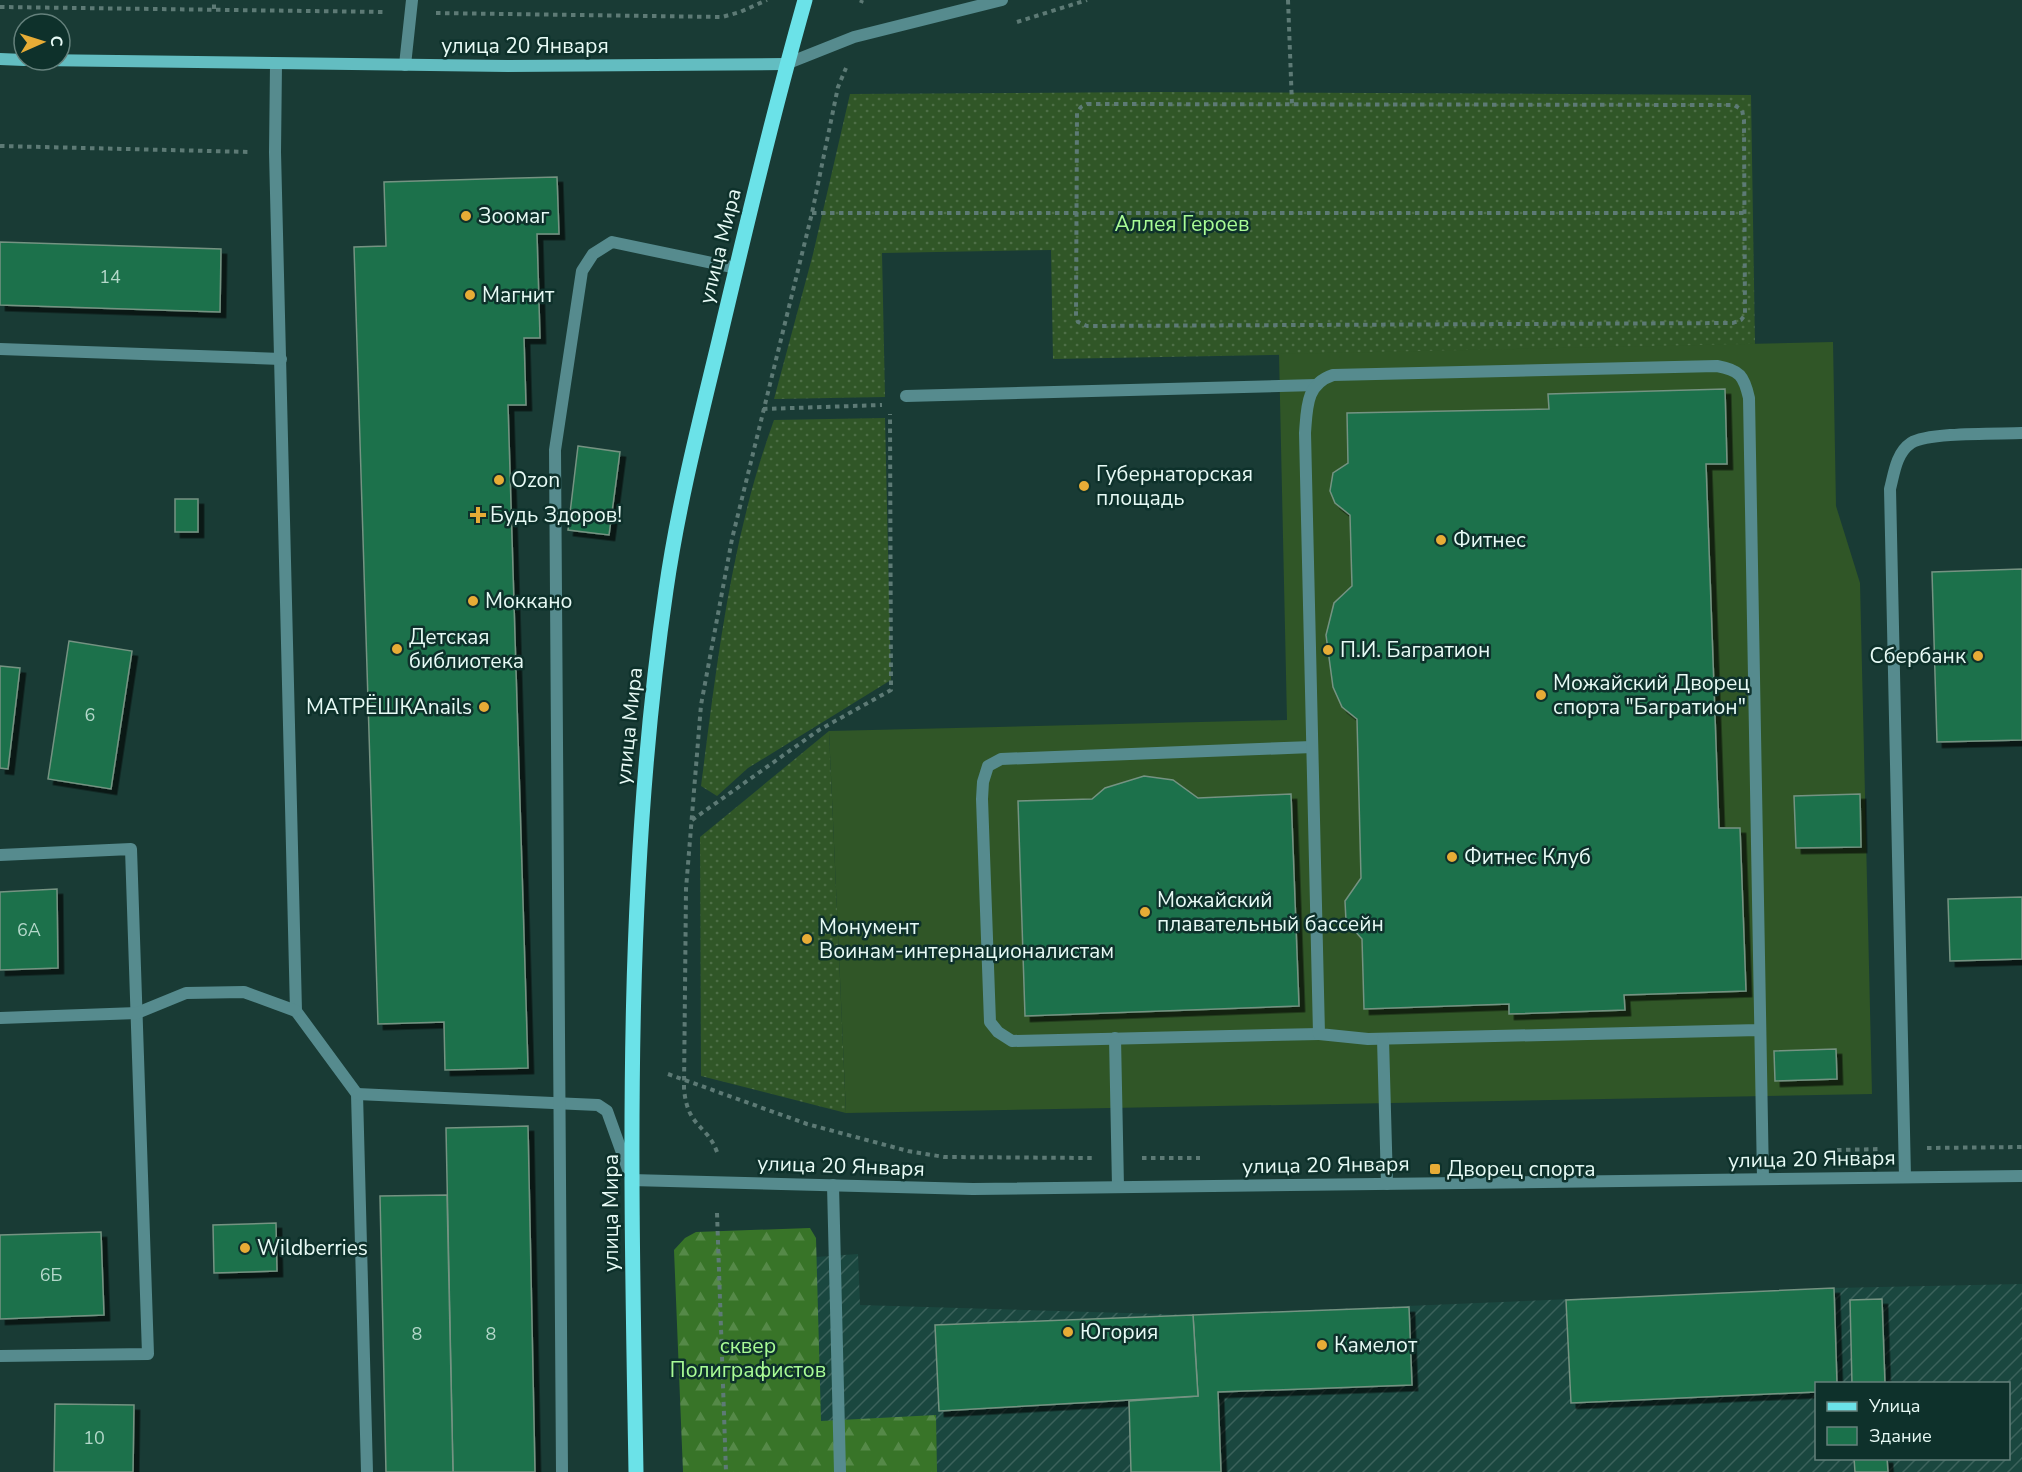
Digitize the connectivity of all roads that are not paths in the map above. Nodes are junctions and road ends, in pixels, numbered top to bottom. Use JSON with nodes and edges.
{"nodes":[{"id":1,"x":412,"y":0,"type":"edge"},
{"id":2,"x":805,"y":0,"type":"edge"},
{"id":3,"x":1002,"y":0,"type":"edge"},
{"id":4,"x":72,"y":61,"type":"edge"},
{"id":5,"x":276,"y":64,"type":"junction"},
{"id":6,"x":786,"y":64,"type":"junction"},
{"id":7,"x":405,"y":65,"type":"junction"},
{"id":8,"x":736,"y":268,"type":"junction"},
{"id":9,"x":0,"y":349,"type":"edge"},
{"id":10,"x":281,"y":359,"type":"junction"},
{"id":11,"x":1316,"y":384,"type":"junction"},
{"id":12,"x":906,"y":396,"type":"dead end"},
{"id":13,"x":2022,"y":433,"type":"edge"},
{"id":14,"x":1312,"y":747,"type":"junction"},
{"id":15,"x":0,"y":855,"type":"edge"},
{"id":16,"x":296,"y":1011,"type":"junction"},
{"id":17,"x":137,"y":1013,"type":"junction"},
{"id":18,"x":0,"y":1018,"type":"edge"},
{"id":19,"x":1759,"y":1030,"type":"junction"},
{"id":20,"x":1320,"y":1034,"type":"junction"},
{"id":21,"x":1115,"y":1038,"type":"junction"},
{"id":22,"x":1383,"y":1039,"type":"junction"},
{"id":23,"x":357,"y":1094,"type":"junction"},
{"id":24,"x":560,"y":1102,"type":"junction"},
{"id":25,"x":2022,"y":1176,"type":"edge"},
{"id":26,"x":1905,"y":1177,"type":"junction"},
{"id":27,"x":1763,"y":1179,"type":"junction"},
{"id":28,"x":631,"y":1180,"type":"junction"},
{"id":29,"x":1387,"y":1184,"type":"junction"},
{"id":30,"x":833,"y":1185,"type":"junction"},
{"id":31,"x":1118,"y":1187,"type":"junction"},
{"id":32,"x":0,"y":1356,"type":"edge"},
{"id":33,"x":367,"y":1472,"type":"edge"},
{"id":34,"x":562,"y":1472,"type":"edge"},
{"id":35,"x":636,"y":1472,"type":"edge"},
{"id":36,"x":840,"y":1472,"type":"edge"}],
"edges":[{"from":1,"to":7,"type":"street"},
{"from":2,"to":6,"type":"main road","name":"улица Мира"},
{"from":3,"to":6,"type":"street","name":"улица 20 Января"},
{"from":4,"to":5,"type":"main road","name":"улица 20 Января"},
{"from":5,"to":7,"type":"main road","name":"улица 20 Января"},
{"from":5,"to":10,"type":"street"},
{"from":6,"to":7,"type":"main road","name":"улица 20 Января"},
{"from":6,"to":8,"type":"main road","name":"улица Мира"},
{"from":8,"to":24,"type":"street"},
{"from":8,"to":28,"type":"main road","name":"улица Мира"},
{"from":9,"to":10,"type":"street"},
{"from":10,"to":16,"type":"street"},
{"from":11,"to":12,"type":"street"},
{"from":11,"to":14,"type":"street"},
{"from":11,"to":19,"type":"street"},
{"from":13,"to":26,"type":"street"},
{"from":14,"to":20,"type":"street"},
{"from":14,"to":21,"type":"street"},
{"from":15,"to":17,"type":"street"},
{"from":16,"to":17,"type":"street"},
{"from":16,"to":23,"type":"street"},
{"from":17,"to":18,"type":"street"},
{"from":17,"to":32,"type":"street"},
{"from":19,"to":22,"type":"street"},
{"from":19,"to":27,"type":"street"},
{"from":20,"to":21,"type":"street"},
{"from":20,"to":22,"type":"street"},
{"from":21,"to":31,"type":"street"},
{"from":22,"to":29,"type":"street"},
{"from":23,"to":24,"type":"street"},
{"from":23,"to":33,"type":"street"},
{"from":24,"to":28,"type":"street"},
{"from":24,"to":34,"type":"street"},
{"from":25,"to":26,"type":"street","name":"улица 20 Января"},
{"from":26,"to":27,"type":"street","name":"улица 20 Января"},
{"from":27,"to":29,"type":"street","name":"улица 20 Января"},
{"from":28,"to":30,"type":"street","name":"улица 20 Января"},
{"from":28,"to":35,"type":"main road","name":"улица Мира"},
{"from":29,"to":31,"type":"street","name":"улица 20 Января"},
{"from":30,"to":31,"type":"street","name":"улица 20 Января"},
{"from":30,"to":36,"type":"street"}]}
